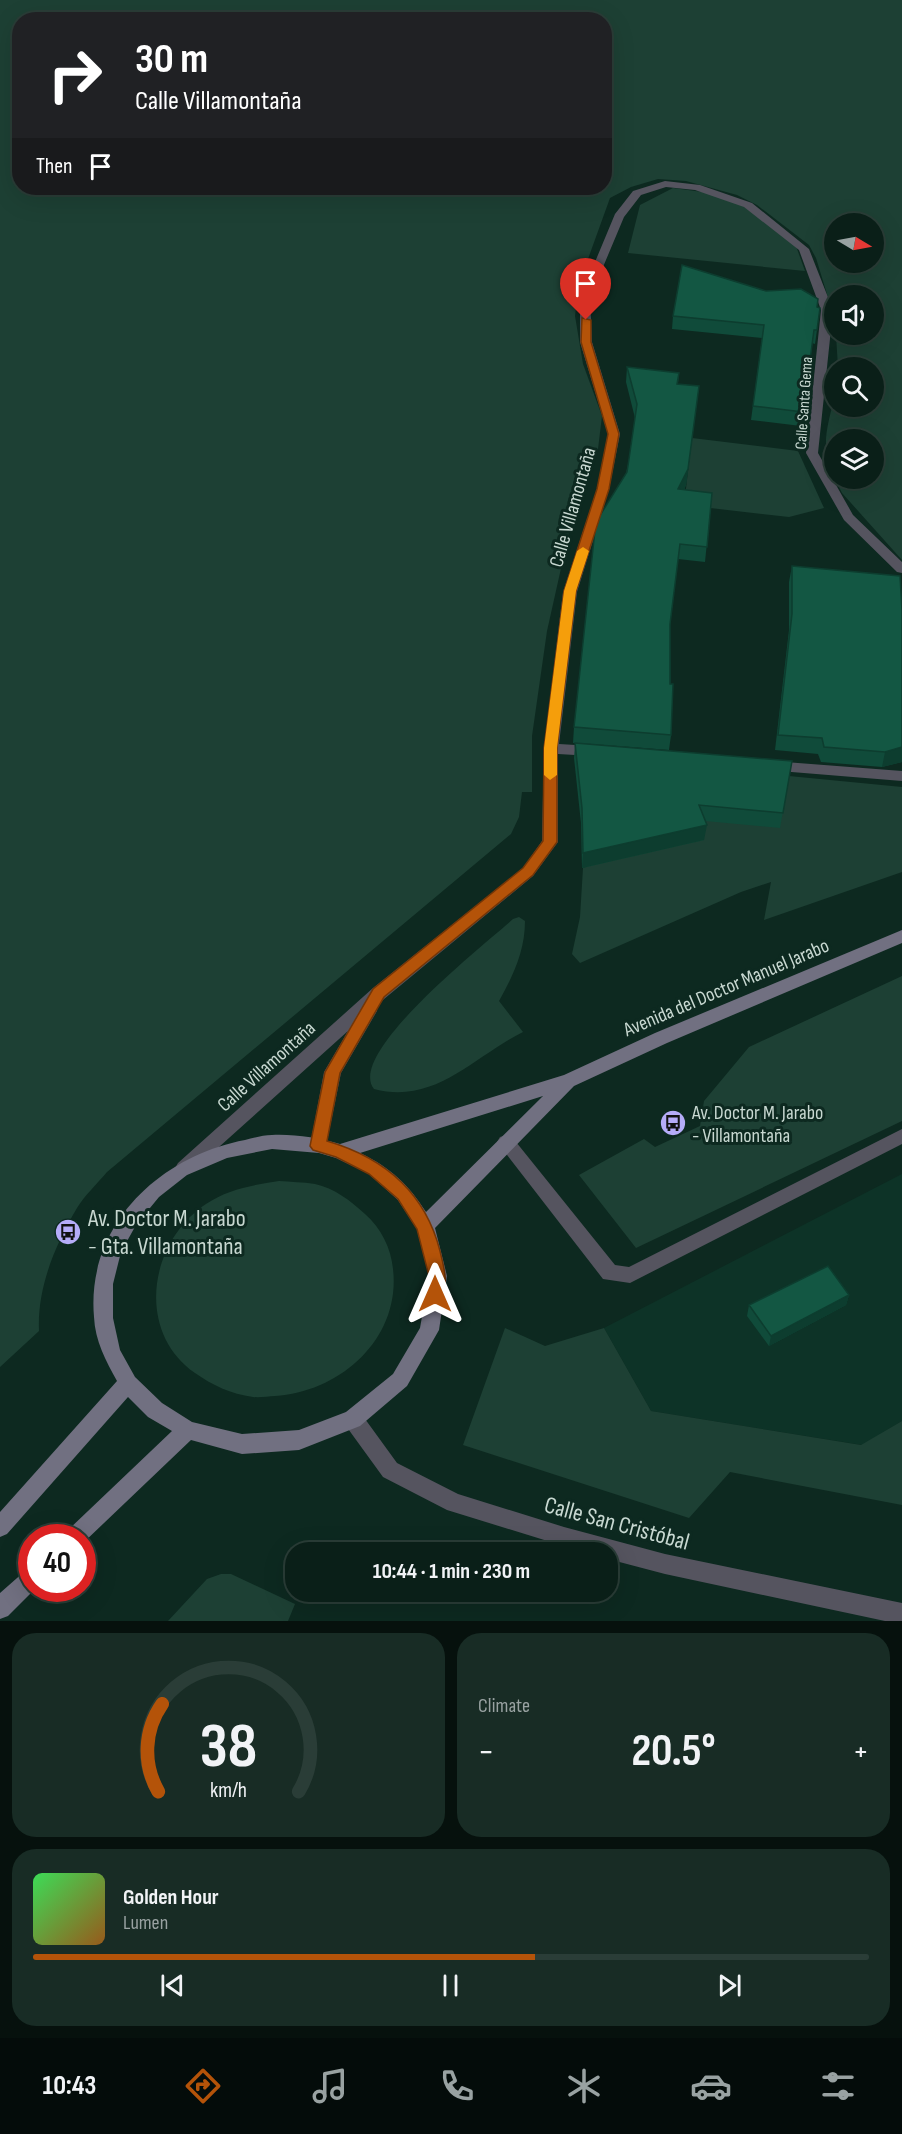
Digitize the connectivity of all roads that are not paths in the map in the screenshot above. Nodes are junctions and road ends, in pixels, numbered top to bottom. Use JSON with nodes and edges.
{"nodes":[{"id":1,"x":804,"y":249,"type":"joint"},
{"id":2,"x":902,"y":569,"type":"edge"},
{"id":3,"x":551,"y":748,"type":"junction"},
{"id":4,"x":609,"y":753,"type":"edge"},
{"id":5,"x":761,"y":765,"type":"edge"},
{"id":6,"x":902,"y":776,"type":"edge"},
{"id":7,"x":902,"y":936,"type":"edge"},
{"id":8,"x":379,"y":993,"type":"junction"},
{"id":9,"x":569,"y":1082,"type":"junction"},
{"id":10,"x":902,"y":1136,"type":"edge"},
{"id":11,"x":506,"y":1142,"type":"junction"},
{"id":12,"x":318,"y":1146,"type":"junction"},
{"id":13,"x":340,"y":1152,"type":"junction"},
{"id":14,"x":181,"y":1170,"type":"junction"},
{"id":15,"x":425,"y":1226,"type":"junction"},
{"id":16,"x":128,"y":1383,"type":"junction"},
{"id":17,"x":353,"y":1419,"type":"junction"},
{"id":18,"x":188,"y":1430,"type":"junction"},
{"id":19,"x":89,"y":1524,"type":"edge"},
{"id":20,"x":0,"y":1527,"type":"edge"},
{"id":21,"x":18,"y":1591,"type":"edge"},
{"id":22,"x":0,"y":1608,"type":"edge"},
{"id":23,"x":902,"y":1614,"type":"edge"}],
"edges":[{"from":1,"to":2,"type":"street","name":"Calle Santa Gema"},
{"from":1,"to":3,"type":"street","name":"Calle Villamontaña"},
{"from":3,"to":4,"type":"street"},
{"from":3,"to":8,"type":"street","name":"Calle Villamontaña"},
{"from":5,"to":6,"type":"street"},
{"from":7,"to":9,"type":"street","name":"Avenida del Doctor Manuel Jarabo"},
{"from":8,"to":12,"type":"street","name":"Calle Villamontaña"},
{"from":8,"to":14,"type":"street","name":"Calle Villamontaña"},
{"from":9,"to":11,"type":"street","name":"Avenida del Doctor Manuel Jarabo"},
{"from":9,"to":13,"type":"street","name":"Avenida del Doctor Manuel Jarabo"},
{"from":10,"to":11,"type":"street"},
{"from":11,"to":15,"type":"street","name":"Avenida del Doctor Manuel Jarabo"},
{"from":12,"to":13,"type":"street"},
{"from":12,"to":14,"type":"street"},
{"from":13,"to":15,"type":"street"},
{"from":14,"to":16,"type":"street"},
{"from":15,"to":17,"type":"street"},
{"from":16,"to":18,"type":"street"},
{"from":16,"to":20,"type":"street"},
{"from":17,"to":18,"type":"street"},
{"from":17,"to":23,"type":"street","name":"Calle San Cristóbal"},
{"from":18,"to":19,"type":"street"},
{"from":21,"to":22,"type":"street"}]}
